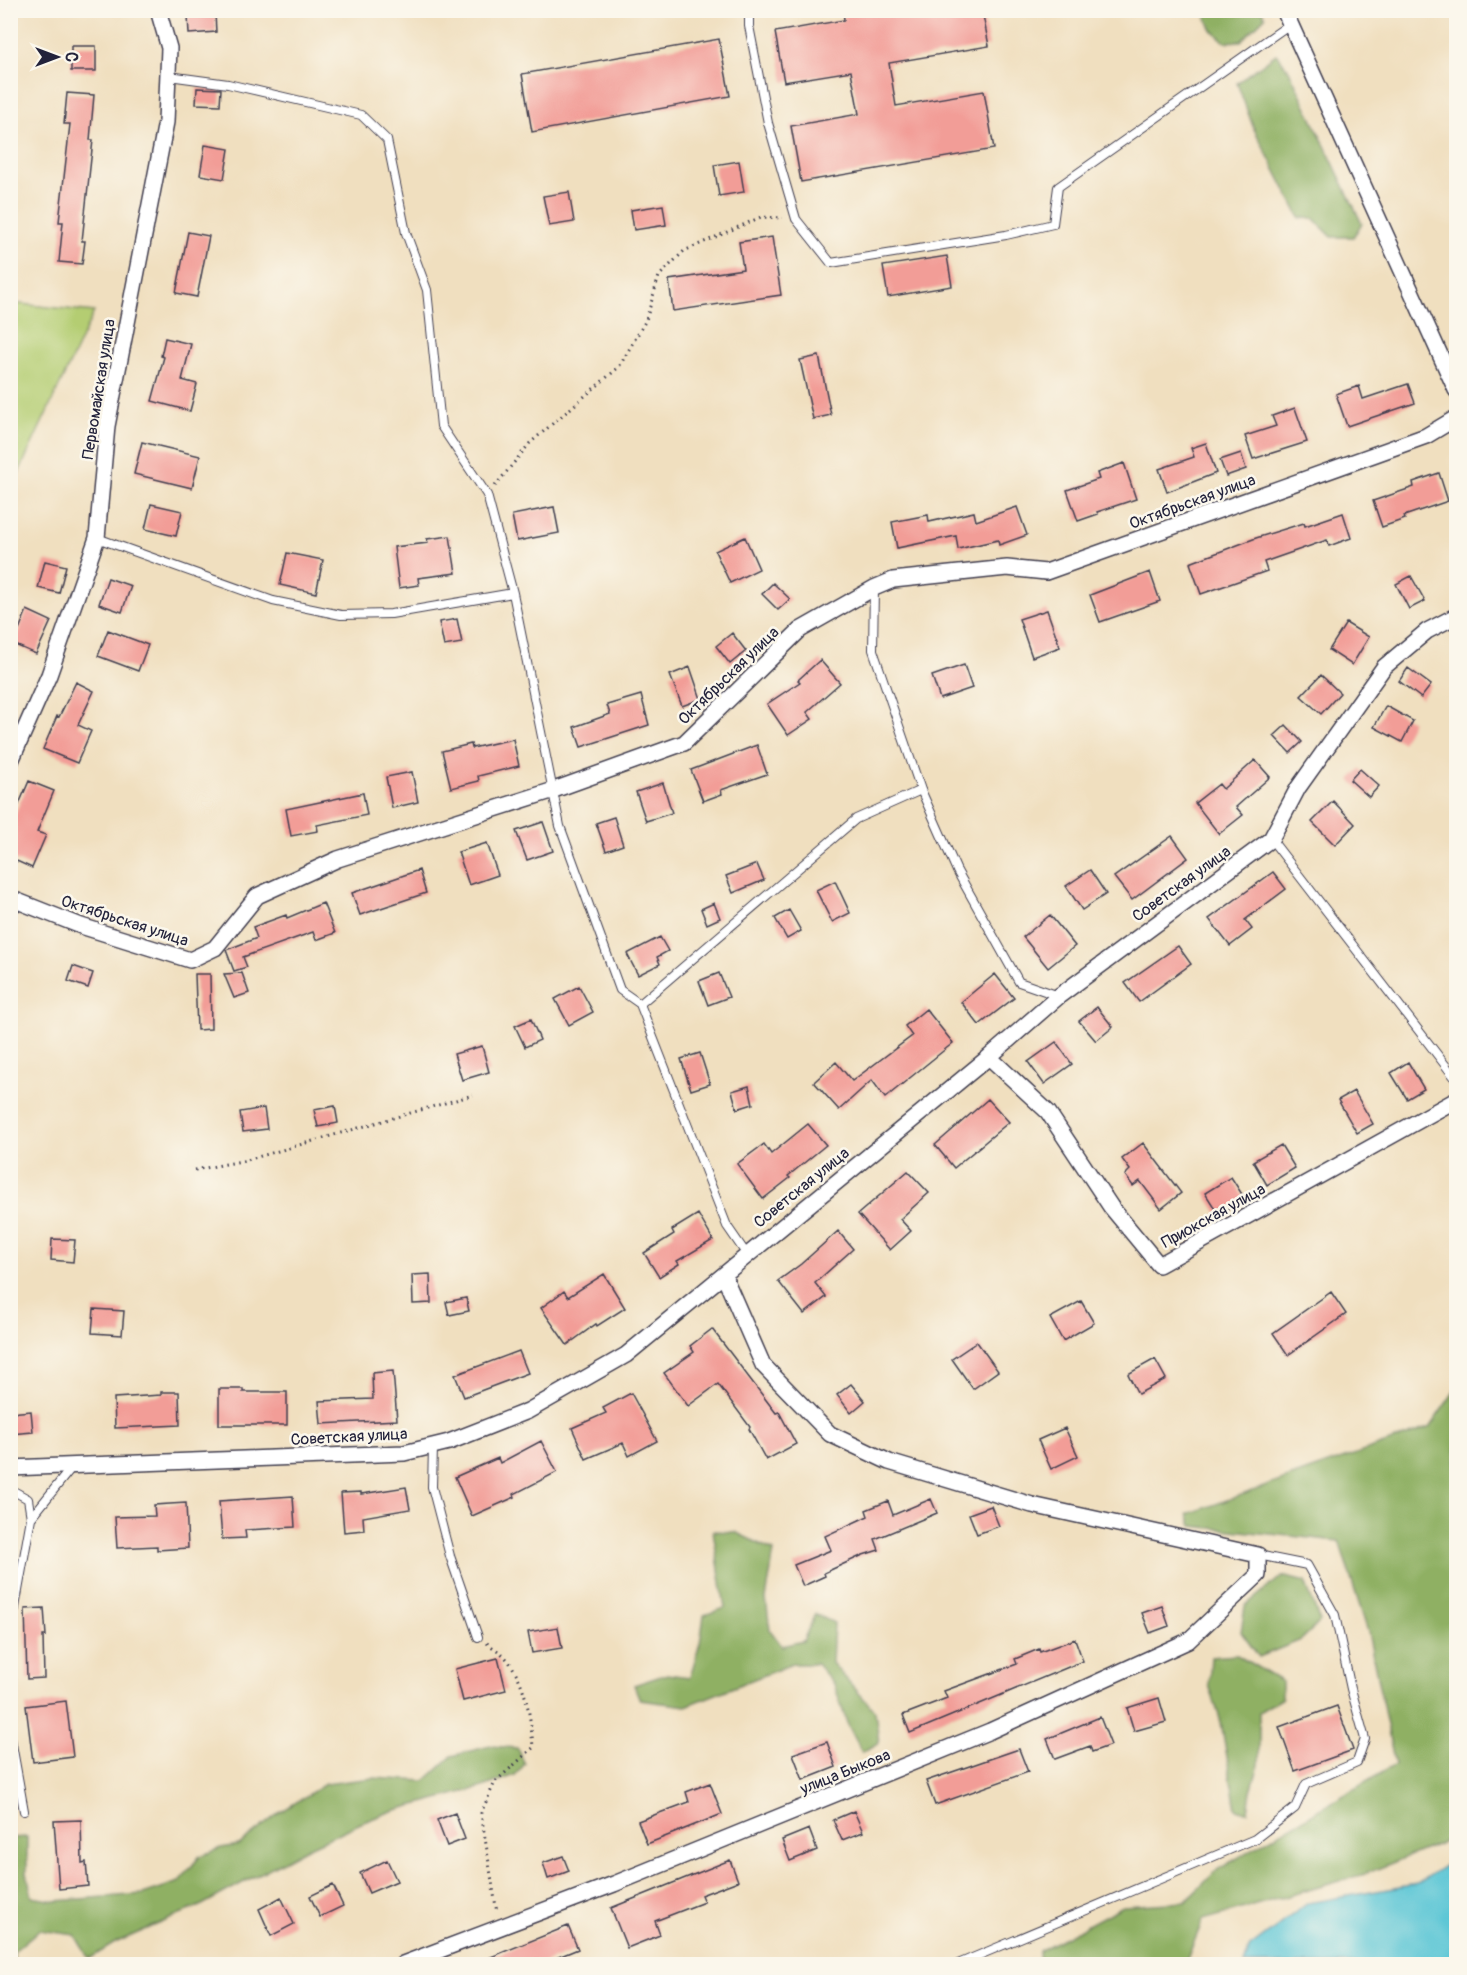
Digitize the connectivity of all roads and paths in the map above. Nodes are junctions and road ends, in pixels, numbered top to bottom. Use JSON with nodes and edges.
{"nodes":[{"id":1,"x":159,"y":10,"type":"edge"},
{"id":2,"x":749,"y":10,"type":"edge"},
{"id":3,"x":1287,"y":17,"type":"edge"},
{"id":4,"x":169,"y":76,"type":"junction"},
{"id":5,"x":796,"y":219,"type":"junction"},
{"id":6,"x":1455,"y":382,"type":"edge"},
{"id":7,"x":1456,"y":418,"type":"edge"},
{"id":8,"x":487,"y":495,"type":"junction"},
{"id":9,"x":97,"y":538,"type":"junction"},
{"id":10,"x":874,"y":588,"type":"junction"},
{"id":11,"x":513,"y":593,"type":"junction"},
{"id":12,"x":1456,"y":616,"type":"edge"},
{"id":13,"x":10,"y":763,"type":"edge"},
{"id":14,"x":921,"y":790,"type":"junction"},
{"id":15,"x":551,"y":791,"type":"junction"},
{"id":16,"x":1271,"y":839,"type":"junction"},
{"id":17,"x":10,"y":898,"type":"edge"},
{"id":18,"x":1059,"y":996,"type":"junction"},
{"id":19,"x":640,"y":1004,"type":"junction"},
{"id":20,"x":989,"y":1057,"type":"junction"},
{"id":21,"x":1456,"y":1080,"type":"edge"},
{"id":22,"x":473,"y":1095,"type":"dead end"},
{"id":23,"x":1456,"y":1100,"type":"edge"},
{"id":24,"x":195,"y":1170,"type":"dead end"},
{"id":25,"x":747,"y":1255,"type":"junction"},
{"id":26,"x":724,"y":1276,"type":"junction"},
{"id":27,"x":433,"y":1447,"type":"junction"},
{"id":28,"x":73,"y":1465,"type":"junction"},
{"id":29,"x":10,"y":1468,"type":"edge"},
{"id":30,"x":10,"y":1489,"type":"edge"},
{"id":31,"x":31,"y":1518,"type":"junction"},
{"id":32,"x":1258,"y":1555,"type":"junction"},
{"id":33,"x":478,"y":1637,"type":"joint"},
{"id":34,"x":10,"y":1651,"type":"edge"},
{"id":35,"x":10,"y":1732,"type":"edge"},
{"id":36,"x":24,"y":1811,"type":"dead end"},
{"id":37,"x":499,"y":1928,"type":"junction"},
{"id":38,"x":403,"y":1965,"type":"edge"},
{"id":39,"x":958,"y":1965,"type":"edge"}],
"edges":[{"from":1,"to":4,"type":"street","name":"Первомайская улица"},
{"from":2,"to":5,"type":"lane"},
{"from":3,"to":5,"type":"lane"},
{"from":3,"to":6,"type":"street"},
{"from":4,"to":8,"type":"lane"},
{"from":4,"to":9,"type":"street","name":"Первомайская улица"},
{"from":5,"to":8,"type":"path"},
{"from":7,"to":10,"type":"street","name":"Октябрьская улица"},
{"from":8,"to":11,"type":"lane"},
{"from":9,"to":11,"type":"lane"},
{"from":9,"to":13,"type":"street","name":"Первомайская улица"},
{"from":10,"to":14,"type":"lane"},
{"from":10,"to":15,"type":"street","name":"Октябрьская улица"},
{"from":11,"to":15,"type":"lane"},
{"from":12,"to":16,"type":"street","name":"Советская улица"},
{"from":14,"to":18,"type":"lane"},
{"from":14,"to":19,"type":"lane"},
{"from":15,"to":17,"type":"street","name":"Октябрьская улица"},
{"from":15,"to":19,"type":"lane"},
{"from":16,"to":18,"type":"street","name":"Советская улица"},
{"from":16,"to":21,"type":"lane"},
{"from":18,"to":20,"type":"street","name":"Советская улица"},
{"from":19,"to":25,"type":"lane"},
{"from":20,"to":23,"type":"street","name":"Приокская улица"},
{"from":20,"to":25,"type":"street","name":"Советская улица"},
{"from":22,"to":24,"type":"path"},
{"from":25,"to":26,"type":"street","name":"Советская улица"},
{"from":26,"to":27,"type":"street","name":"Советская улица"},
{"from":26,"to":32,"type":"street"},
{"from":27,"to":28,"type":"street","name":"Советская улица"},
{"from":27,"to":33,"type":"lane"},
{"from":28,"to":29,"type":"street","name":"Советская улица"},
{"from":28,"to":31,"type":"lane"},
{"from":30,"to":31,"type":"lane"},
{"from":31,"to":34,"type":"lane"},
{"from":32,"to":37,"type":"street","name":"улица Быкова"},
{"from":32,"to":39,"type":"lane"},
{"from":33,"to":37,"type":"path"},
{"from":35,"to":36,"type":"lane"},
{"from":37,"to":38,"type":"street","name":"улица Быкова"}]}
